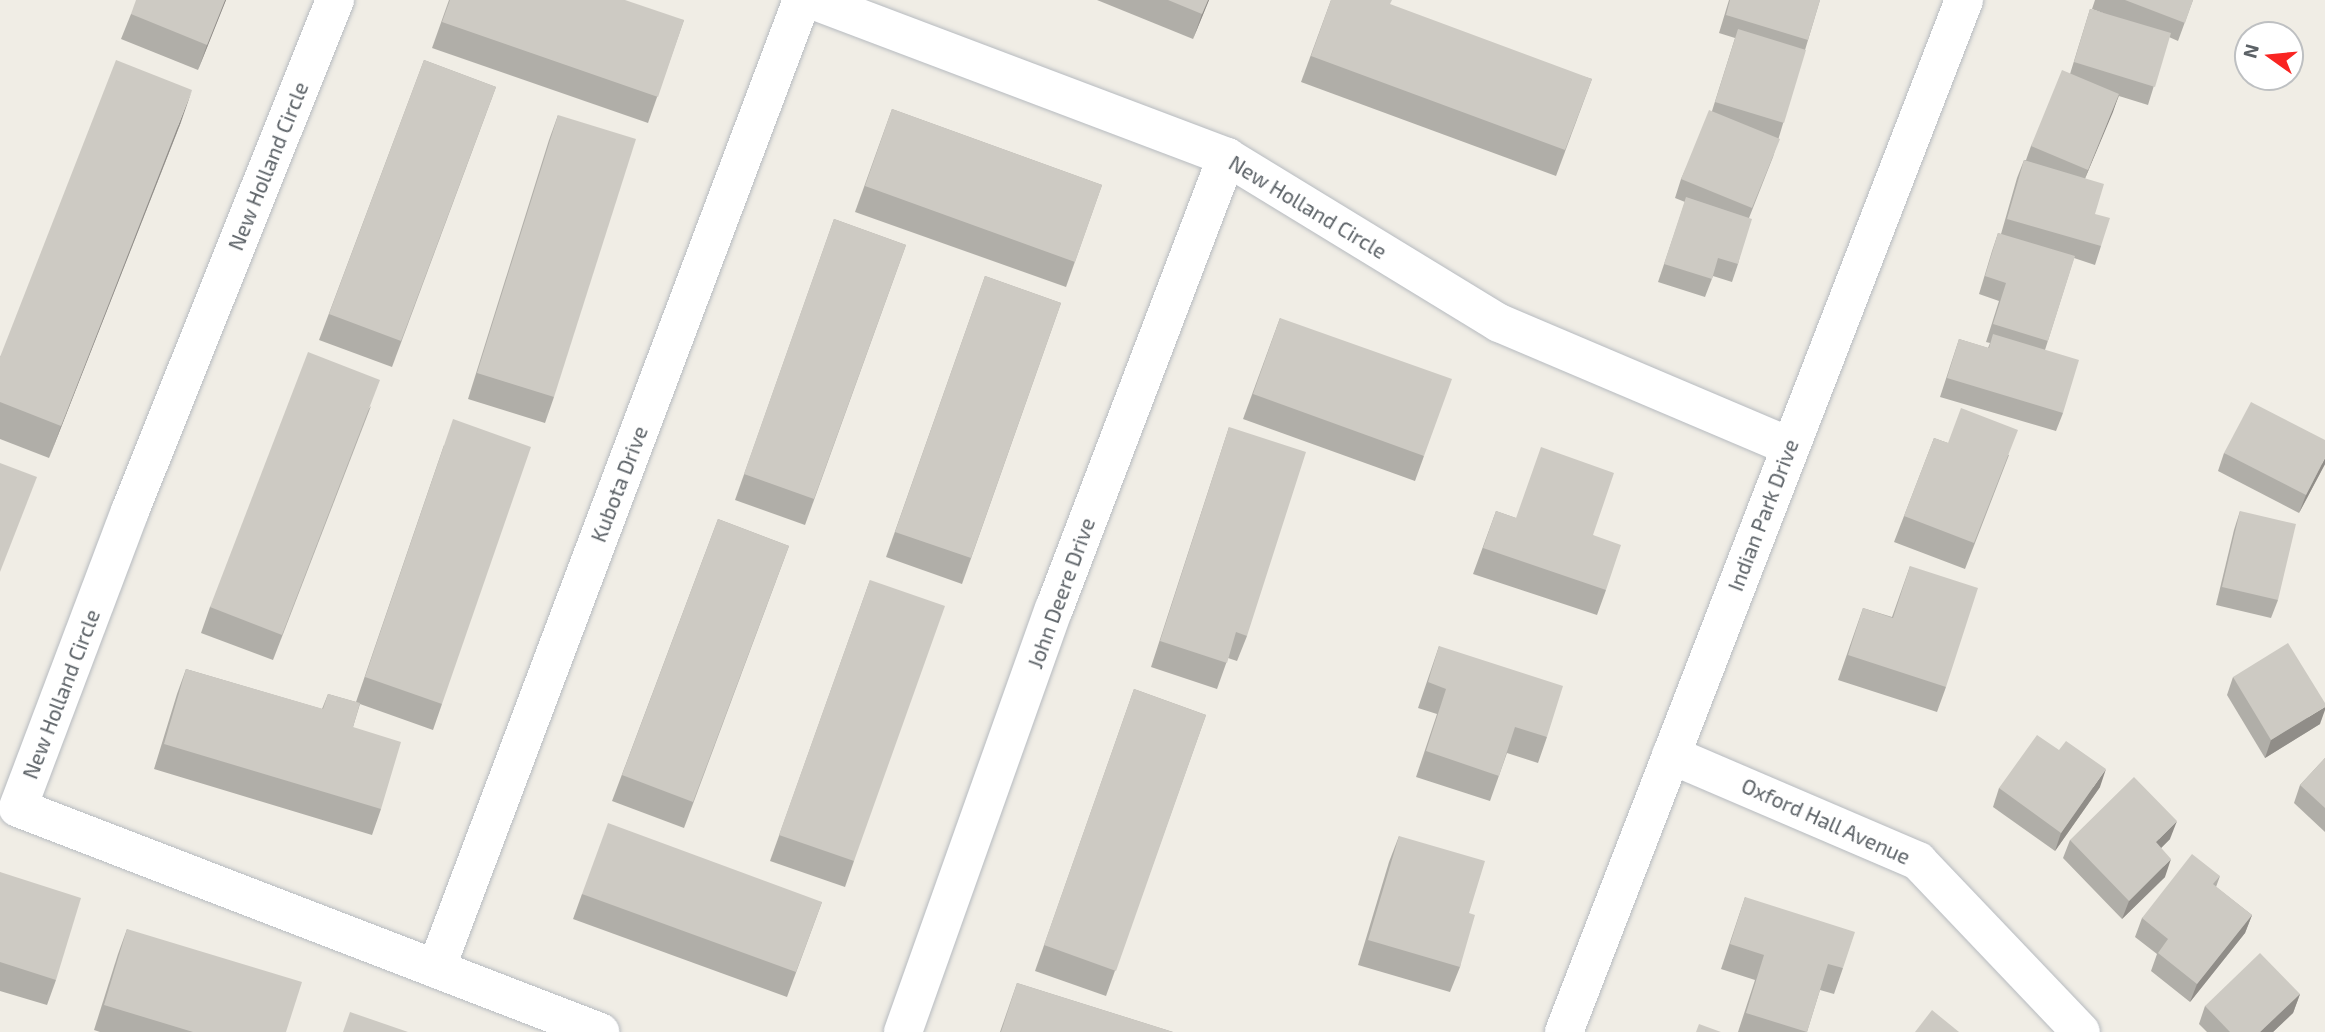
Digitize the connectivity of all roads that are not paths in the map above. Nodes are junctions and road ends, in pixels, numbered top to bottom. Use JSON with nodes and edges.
{"nodes":[{"id":1,"x":335,"y":0,"type":"edge"},
{"id":2,"x":802,"y":0,"type":"edge"},
{"id":3,"x":812,"y":0,"type":"edge"},
{"id":4,"x":1964,"y":0,"type":"edge"},
{"id":5,"x":1227,"y":157,"type":"junction"},
{"id":6,"x":1789,"y":446,"type":"junction"},
{"id":7,"x":1671,"y":755,"type":"junction"},
{"id":8,"x":436,"y":969,"type":"junction"},
{"id":9,"x":600,"y":1032,"type":"edge"},
{"id":10,"x":903,"y":1032,"type":"edge"},
{"id":11,"x":1564,"y":1032,"type":"edge"},
{"id":12,"x":2081,"y":1032,"type":"edge"}],
"edges":[{"from":1,"to":8,"type":"street","name":"New Holland Circle"},
{"from":2,"to":8,"type":"street","name":"Kubota Drive"},
{"from":3,"to":5,"type":"street","name":"New Holland Circle"},
{"from":4,"to":6,"type":"street","name":"Indian Park Drive"},
{"from":5,"to":6,"type":"street","name":"New Holland Circle"},
{"from":5,"to":10,"type":"street","name":"John Deere Drive"},
{"from":6,"to":7,"type":"street","name":"Indian Park Drive"},
{"from":7,"to":11,"type":"street","name":"Indian Park Drive"},
{"from":7,"to":12,"type":"street","name":"Oxford Hall Avenue"},
{"from":8,"to":9,"type":"street","name":"New Holland Circle"}]}
